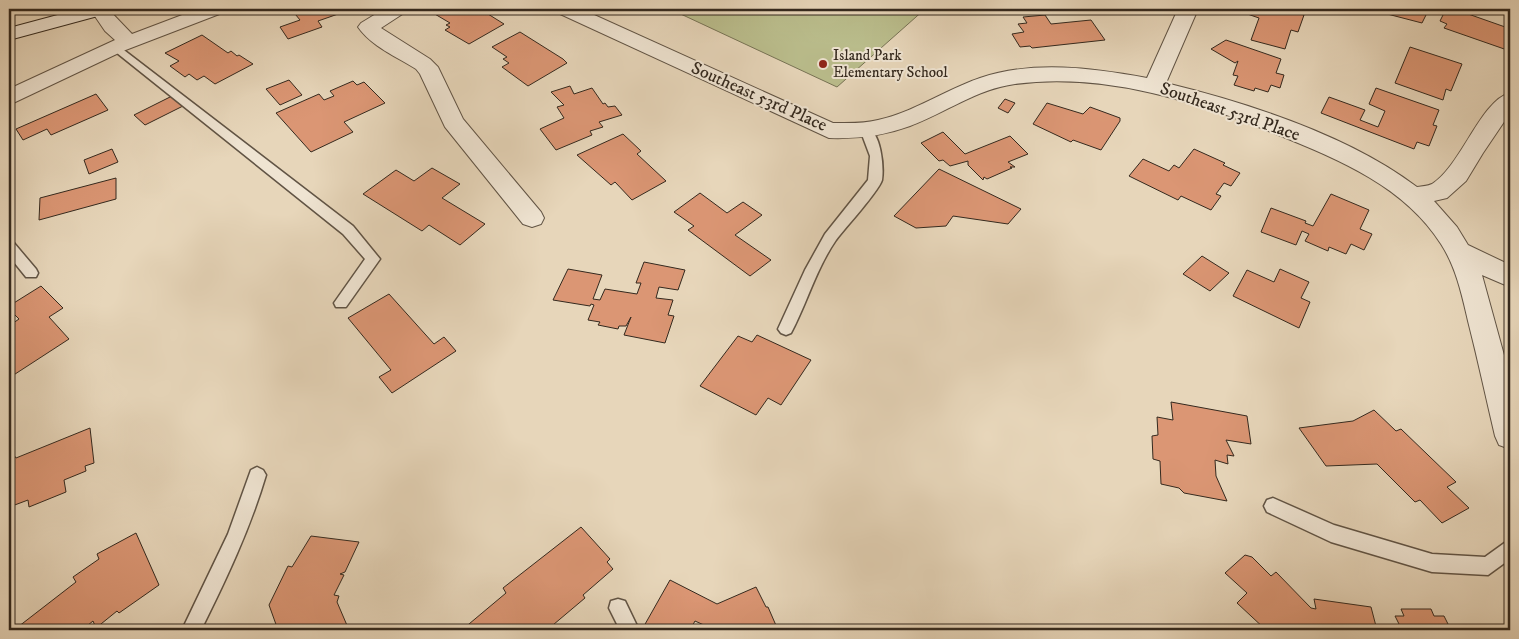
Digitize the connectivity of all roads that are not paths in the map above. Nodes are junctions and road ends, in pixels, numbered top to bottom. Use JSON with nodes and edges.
{"nodes":[{"id":1,"x":100,"y":9,"type":"edge"},
{"id":2,"x":215,"y":9,"type":"edge"},
{"id":3,"x":397,"y":9,"type":"edge"},
{"id":4,"x":565,"y":9,"type":"edge"},
{"id":5,"x":1188,"y":9,"type":"edge"},
{"id":6,"x":9,"y":34,"type":"edge"},
{"id":7,"x":123,"y":45,"type":"junction"},
{"id":8,"x":1154,"y":86,"type":"junction"},
{"id":9,"x":9,"y":98,"type":"edge"},
{"id":10,"x":1508,"y":106,"type":"edge"},
{"id":11,"x":867,"y":132,"type":"junction"},
{"id":12,"x":1414,"y":196,"type":"junction"},
{"id":13,"x":532,"y":218,"type":"dead end"},
{"id":14,"x":9,"y":247,"type":"edge"},
{"id":15,"x":1459,"y":252,"type":"junction"},
{"id":16,"x":31,"y":273,"type":"dead end"},
{"id":17,"x":1510,"y":277,"type":"edge"},
{"id":18,"x":341,"y":303,"type":"dead end"},
{"id":19,"x":786,"y":328,"type":"dead end"},
{"id":20,"x":1510,"y":436,"type":"edge"},
{"id":21,"x":257,"y":475,"type":"dead end"},
{"id":22,"x":1273,"y":506,"type":"dead end"},
{"id":23,"x":1510,"y":548,"type":"edge"},
{"id":24,"x":618,"y":608,"type":"dead end"},
{"id":25,"x":191,"y":630,"type":"edge"},
{"id":26,"x":630,"y":630,"type":"edge"}],
"edges":[{"from":1,"to":6,"type":"street"},
{"from":1,"to":7,"type":"street"},
{"from":2,"to":7,"type":"street"},
{"from":3,"to":13,"type":"street"},
{"from":4,"to":11,"type":"street","name":"Southeast 53rd Place"},
{"from":5,"to":8,"type":"street"},
{"from":7,"to":9,"type":"street"},
{"from":7,"to":18,"type":"lane"},
{"from":8,"to":11,"type":"street","name":"Southeast 53rd Place"},
{"from":8,"to":12,"type":"street","name":"Southeast 53rd Place"},
{"from":10,"to":12,"type":"street"},
{"from":11,"to":19,"type":"lane"},
{"from":12,"to":15,"type":"street","name":"Southeast 53rd Place"},
{"from":14,"to":16,"type":"lane"},
{"from":15,"to":17,"type":"street"},
{"from":15,"to":20,"type":"street","name":"Southeast 53rd Place"},
{"from":21,"to":25,"type":"lane"},
{"from":22,"to":23,"type":"lane"},
{"from":24,"to":26,"type":"lane"}]}
